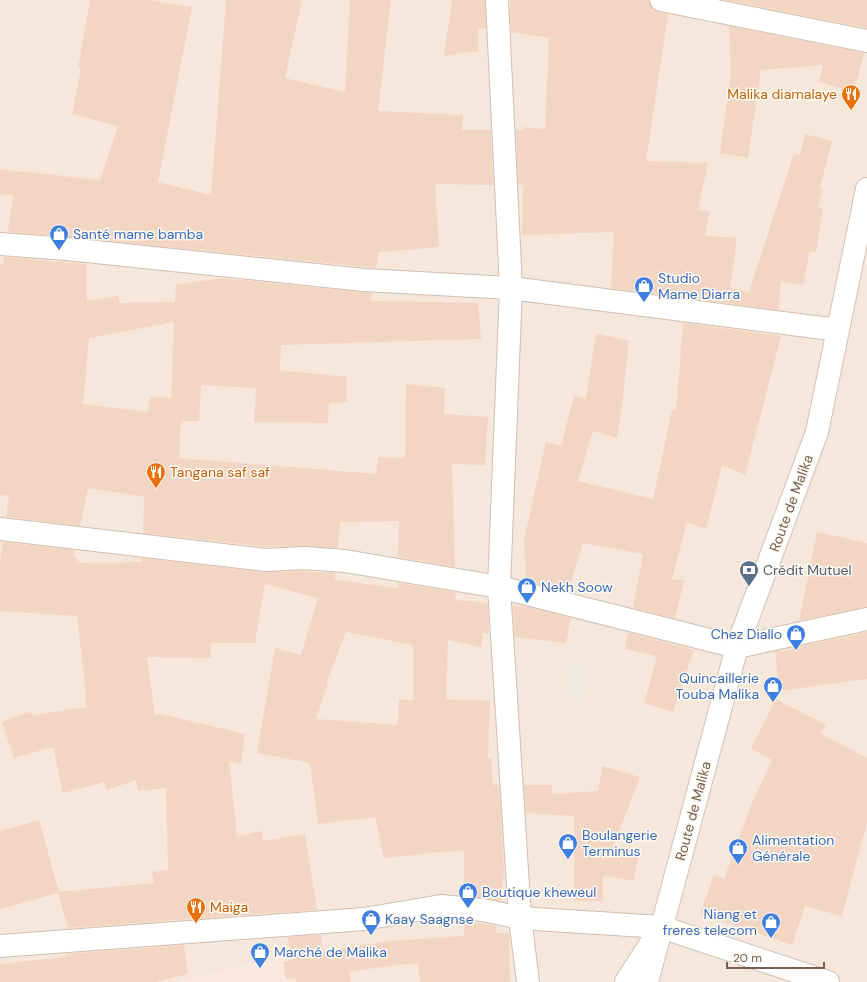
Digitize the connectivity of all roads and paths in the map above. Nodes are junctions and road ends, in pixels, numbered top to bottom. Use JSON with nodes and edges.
{"nodes":[{"id":1,"x":497,"y":0,"type":"edge"},
{"id":2,"x":661,"y":0,"type":"edge"},
{"id":3,"x":867,"y":41,"type":"edge"},
{"id":4,"x":867,"y":189,"type":"edge"},
{"id":5,"x":0,"y":244,"type":"edge"},
{"id":6,"x":860,"y":256,"type":"edge"},
{"id":7,"x":511,"y":288,"type":"junction"},
{"id":8,"x":838,"y":330,"type":"junction"},
{"id":9,"x":0,"y":529,"type":"edge"},
{"id":10,"x":499,"y":587,"type":"junction"},
{"id":11,"x":867,"y":619,"type":"edge"},
{"id":12,"x":737,"y":647,"type":"junction"},
{"id":13,"x":520,"y":918,"type":"junction"},
{"id":14,"x":661,"y":927,"type":"junction"},
{"id":15,"x":0,"y":946,"type":"edge"},
{"id":16,"x":528,"y":982,"type":"edge"},
{"id":17,"x":626,"y":982,"type":"edge"},
{"id":18,"x":647,"y":982,"type":"edge"},
{"id":19,"x":828,"y":982,"type":"edge"}],
"edges":[{"from":1,"to":7,"type":"street"},
{"from":2,"to":3,"type":"street"},
{"from":4,"to":6,"type":"street","name":"Route de Malika"},
{"from":5,"to":7,"type":"street"},
{"from":6,"to":8,"type":"street","name":"Route de Malika"},
{"from":7,"to":8,"type":"street"},
{"from":7,"to":10,"type":"street"},
{"from":8,"to":12,"type":"street","name":"Route de Malika"},
{"from":9,"to":10,"type":"street"},
{"from":10,"to":12,"type":"street"},
{"from":10,"to":13,"type":"street"},
{"from":11,"to":12,"type":"street"},
{"from":12,"to":14,"type":"street","name":"Route de Malika"},
{"from":13,"to":14,"type":"street"},
{"from":13,"to":15,"type":"street"},
{"from":13,"to":16,"type":"street"},
{"from":14,"to":17,"type":"street","name":"Route de Malika"},
{"from":14,"to":18,"type":"street","name":"Route de Malika"},
{"from":14,"to":19,"type":"street"}]}
